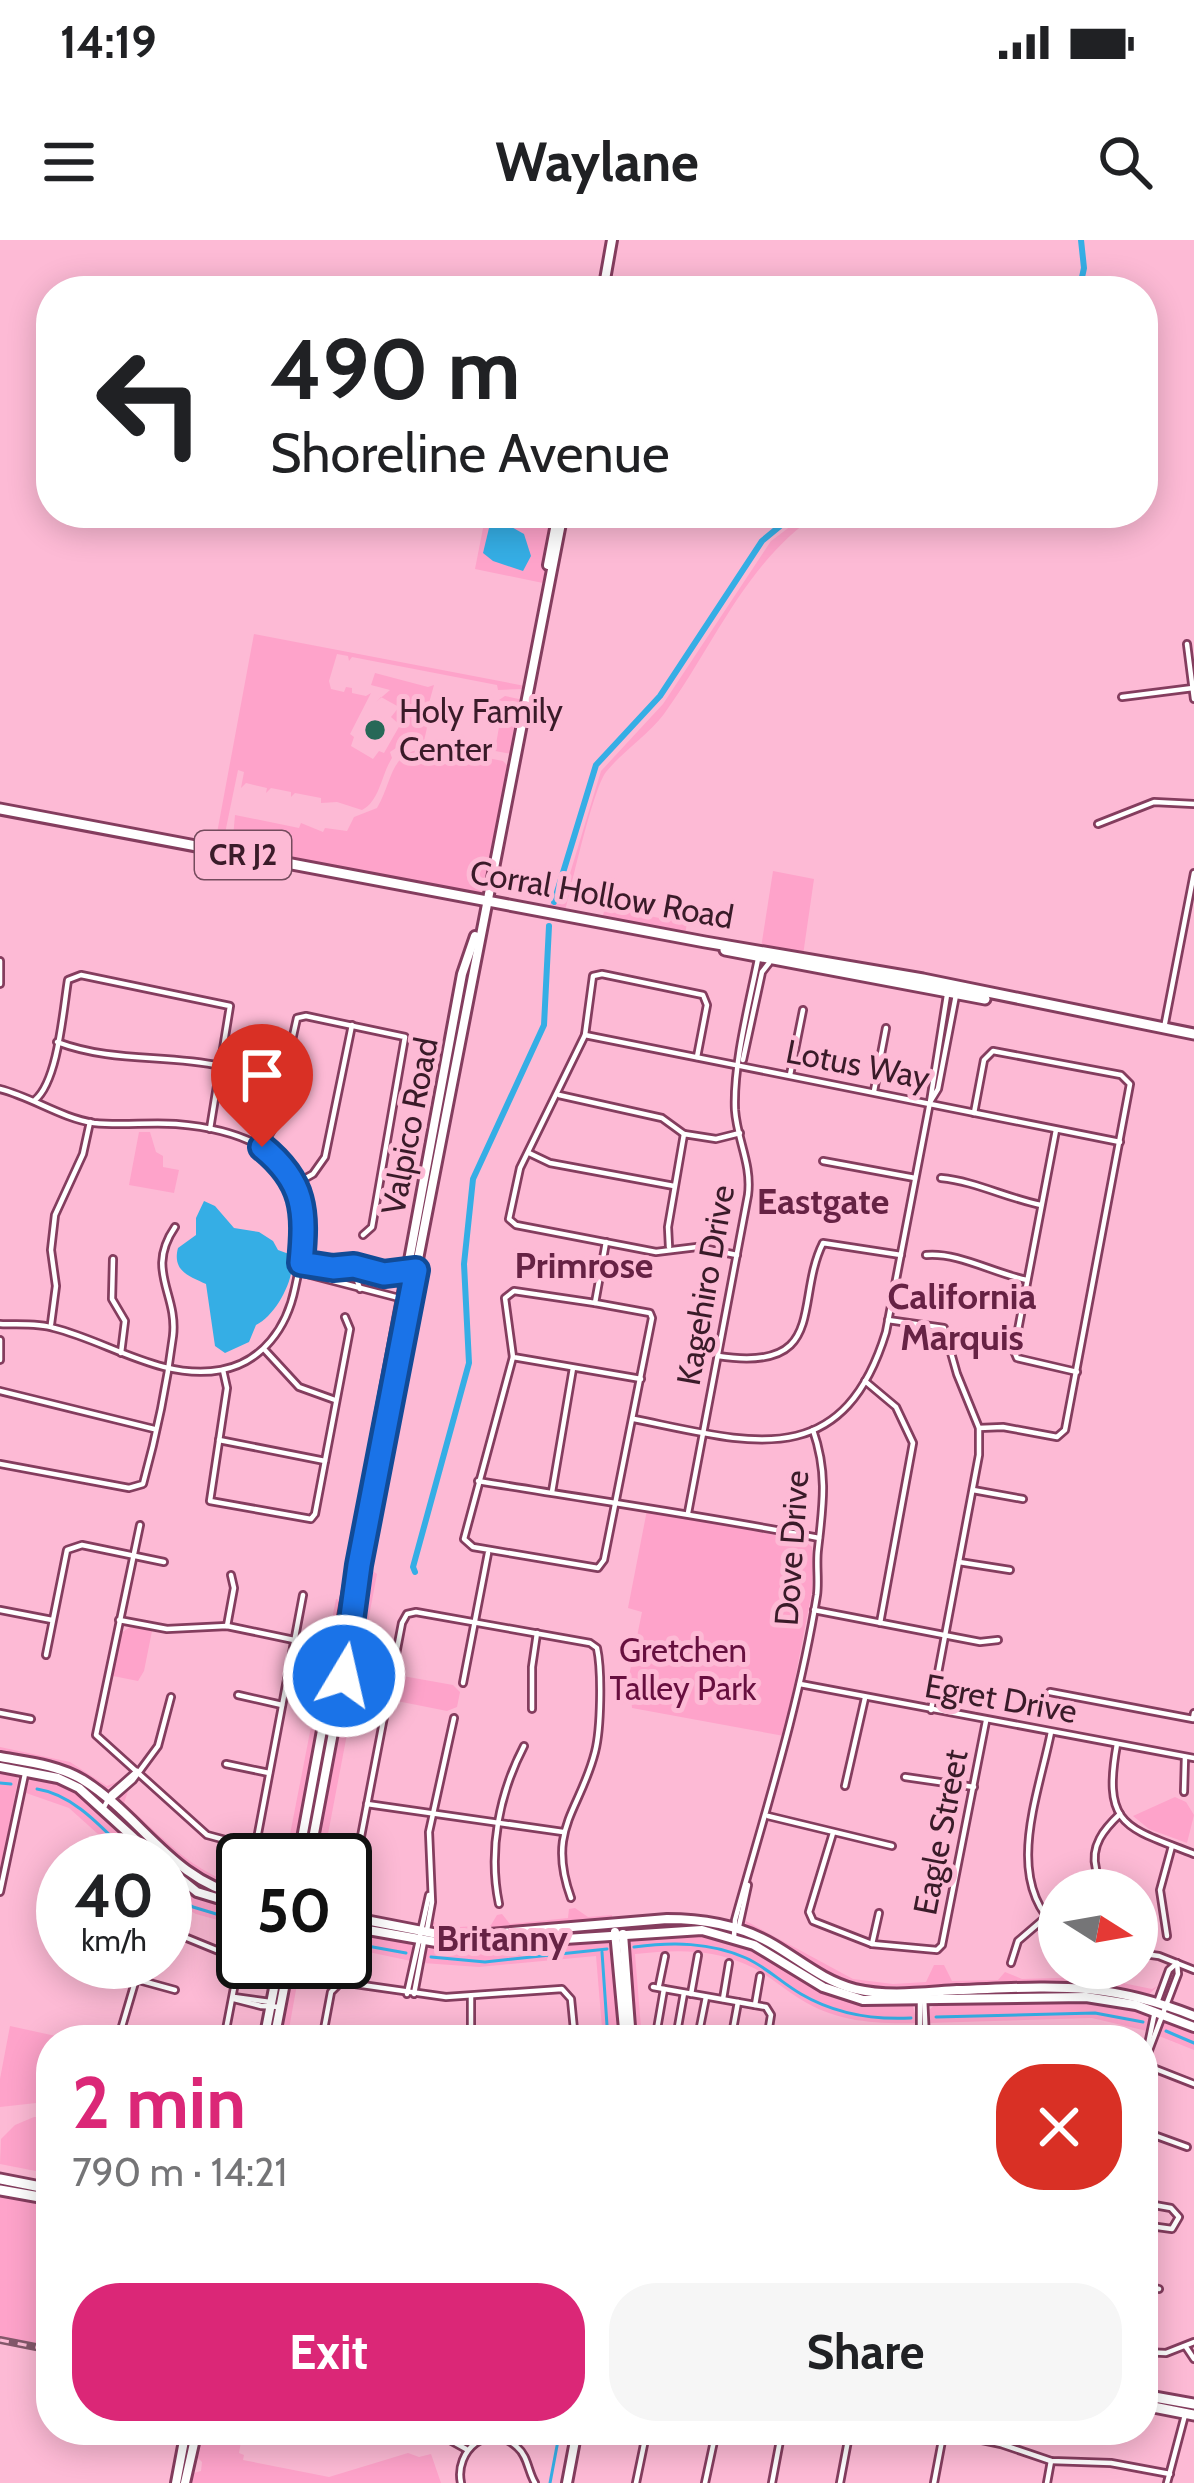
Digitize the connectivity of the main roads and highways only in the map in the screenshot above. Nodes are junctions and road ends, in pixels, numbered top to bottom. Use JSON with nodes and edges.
{"nodes":[{"id":1,"x":613,"y":240,"type":"edge"},
{"id":2,"x":606,"y":276,"type":"edge"},
{"id":3,"x":557,"y":528,"type":"edge"},
{"id":4,"x":0,"y":808,"type":"edge"},
{"id":5,"x":487,"y":901,"type":"junction"},
{"id":6,"x":705,"y":942,"type":"junction"},
{"id":7,"x":952,"y":992,"type":"junction"},
{"id":8,"x":1194,"y":1034,"type":"edge"},
{"id":9,"x":339,"y":1672,"type":"junction"},
{"id":10,"x":0,"y":1756,"type":"edge"},
{"id":11,"x":0,"y":1767,"type":"edge"},
{"id":12,"x":26,"y":1767,"type":"junction"},
{"id":13,"x":106,"y":1805,"type":"junction"},
{"id":14,"x":132,"y":1833,"type":"edge"},
{"id":15,"x":304,"y":1833,"type":"edge"},
{"id":16,"x":312,"y":1833,"type":"edge"},
{"id":17,"x":216,"y":1890,"type":"edge"},
{"id":18,"x":372,"y":1923,"type":"edge"},
{"id":19,"x":619,"y":1929,"type":"junction"},
{"id":20,"x":372,"y":1930,"type":"edge"},
{"id":21,"x":422,"y":1936,"type":"junction"},
{"id":22,"x":276,"y":1989,"type":"edge"},
{"id":23,"x":280,"y":1989,"type":"edge"},
{"id":24,"x":274,"y":2006,"type":"junction"},
{"id":25,"x":1160,"y":2008,"type":"junction"},
{"id":26,"x":1194,"y":2016,"type":"edge"},
{"id":27,"x":268,"y":2025,"type":"edge"},
{"id":28,"x":274,"y":2025,"type":"edge"},
{"id":29,"x":627,"y":2025,"type":"edge"},
{"id":30,"x":1194,"y":2027,"type":"edge"},
{"id":31,"x":0,"y":2179,"type":"edge"},
{"id":32,"x":36,"y":2186,"type":"edge"},
{"id":33,"x":0,"y":2190,"type":"edge"},
{"id":34,"x":36,"y":2197,"type":"edge"},
{"id":35,"x":1158,"y":2399,"type":"edge"},
{"id":36,"x":1158,"y":2406,"type":"edge"},
{"id":37,"x":1190,"y":2409,"type":"edge"},
{"id":38,"x":183,"y":2445,"type":"edge"},
{"id":39,"x":194,"y":2445,"type":"edge"},
{"id":40,"x":575,"y":2445,"type":"edge"},
{"id":41,"x":176,"y":2483,"type":"edge"},
{"id":42,"x":185,"y":2483,"type":"edge"},
{"id":43,"x":568,"y":2483,"type":"edge"}],
"edges":[{"from":1,"to":2,"type":"main road"},
{"from":3,"to":5,"type":"main road","name":"Valpico Road"},
{"from":4,"to":5,"type":"main road","name":"Corral Hollow Road","number":"CR J2"},
{"from":5,"to":6,"type":"main road","name":"Corral Hollow Road","number":"CR J2"},
{"from":5,"to":9,"type":"main road","name":"Valpico Road"},
{"from":6,"to":7,"type":"main road","name":"Corral Hollow Road","number":"CR J2"},
{"from":6,"to":7,"type":"main road"},
{"from":7,"to":8,"type":"main road"},
{"from":9,"to":15,"type":"main road","name":"Valpico Road"},
{"from":9,"to":16,"type":"main road","name":"Valpico Road"},
{"from":10,"to":12,"type":"main road"},
{"from":11,"to":12,"type":"main road"},
{"from":12,"to":13,"type":"main road"},
{"from":13,"to":14,"type":"main road"},
{"from":13,"to":17,"type":"main road"},
{"from":18,"to":21,"type":"main road"},
{"from":19,"to":21,"type":"main road"},
{"from":19,"to":25,"type":"main road"},
{"from":19,"to":29,"type":"main road"},
{"from":20,"to":21,"type":"main road"},
{"from":22,"to":24,"type":"main road"},
{"from":23,"to":24,"type":"main road"},
{"from":24,"to":27,"type":"main road"},
{"from":24,"to":28,"type":"main road"},
{"from":25,"to":26,"type":"main road"},
{"from":25,"to":30,"type":"main road"},
{"from":31,"to":32,"type":"main road"},
{"from":33,"to":34,"type":"main road"},
{"from":35,"to":37,"type":"main road"},
{"from":36,"to":37,"type":"main road"},
{"from":38,"to":41,"type":"main road"},
{"from":39,"to":42,"type":"main road"},
{"from":40,"to":43,"type":"main road"}]}
